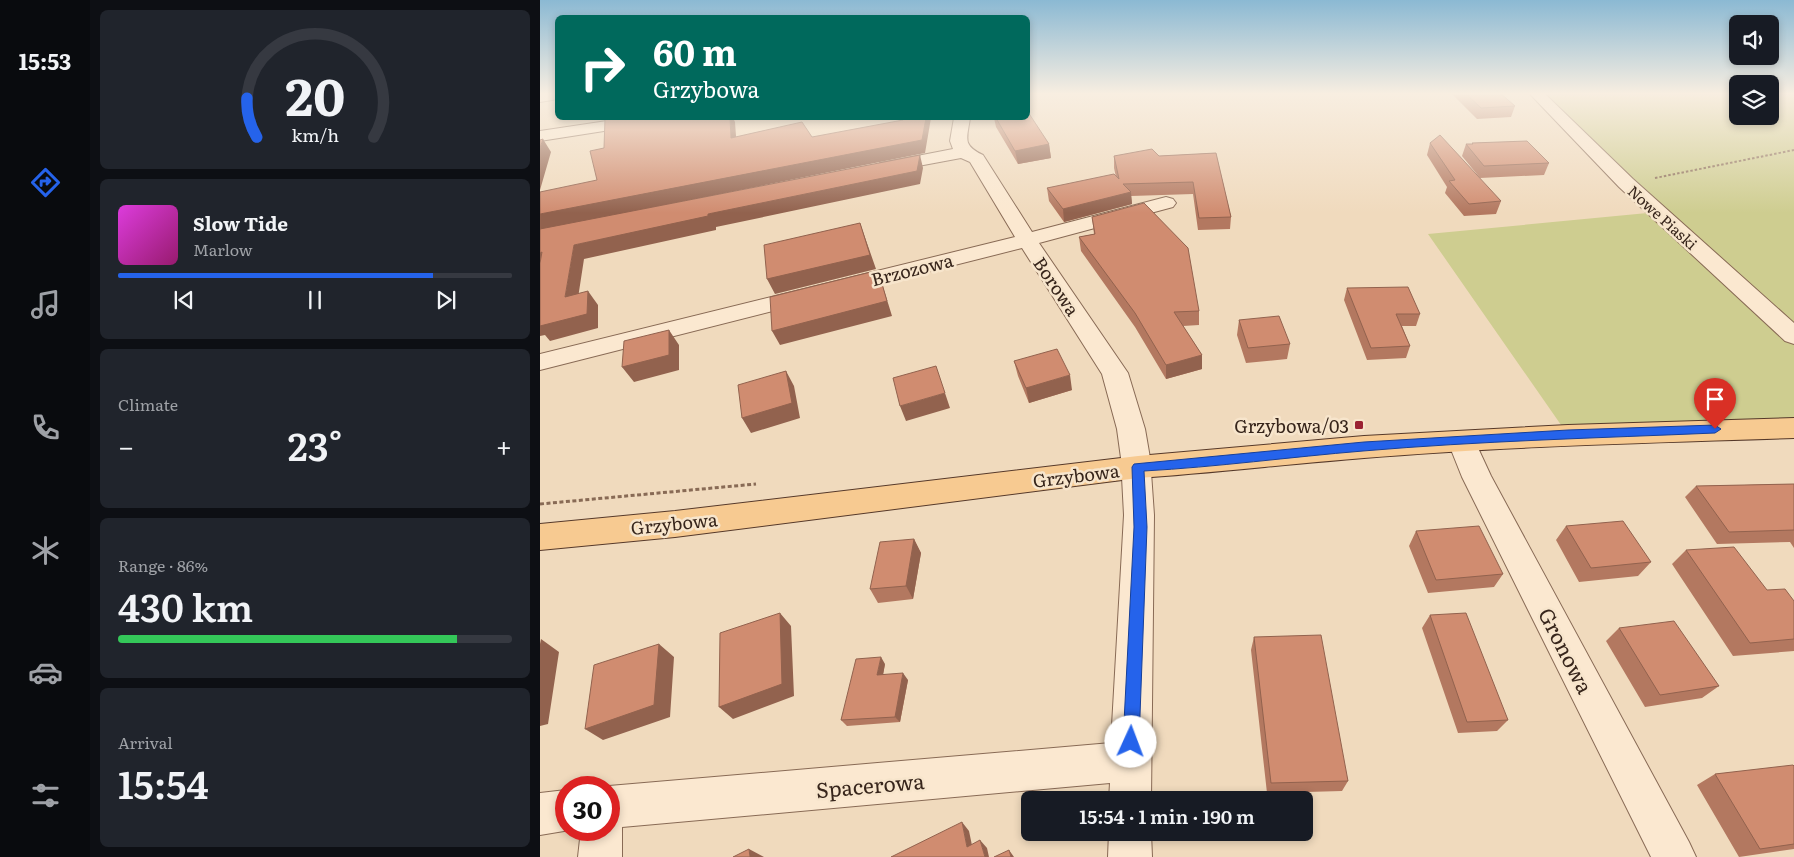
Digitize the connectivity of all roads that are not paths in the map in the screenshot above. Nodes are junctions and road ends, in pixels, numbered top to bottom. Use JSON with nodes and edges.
{"nodes":[{"id":1,"x":559,"y":133,"type":"edge"},
{"id":2,"x":959,"y":133,"type":"edge"},
{"id":3,"x":1577,"y":133,"type":"edge"},
{"id":4,"x":540,"y":136,"type":"edge"},
{"id":5,"x":962,"y":152,"type":"junction"},
{"id":6,"x":866,"y":171,"type":"edge"},
{"id":7,"x":1166,"y":203,"type":"dead end"},
{"id":8,"x":1027,"y":240,"type":"junction"},
{"id":9,"x":1794,"y":336,"type":"edge"},
{"id":10,"x":540,"y":362,"type":"edge"},
{"id":11,"x":1794,"y":428,"type":"edge"},
{"id":12,"x":1462,"y":442,"type":"junction"},
{"id":13,"x":1138,"y":467,"type":"junction"},
{"id":14,"x":540,"y":537,"type":"edge"},
{"id":15,"x":1130,"y":781,"type":"edge"},
{"id":16,"x":620,"y":806,"type":"edge"},
{"id":17,"x":555,"y":812,"type":"edge"},
{"id":18,"x":540,"y":814,"type":"edge"},
{"id":19,"x":601,"y":841,"type":"edge"},
{"id":20,"x":1130,"y":841,"type":"edge"},
{"id":21,"x":600,"y":857,"type":"edge"},
{"id":22,"x":1130,"y":857,"type":"edge"},
{"id":23,"x":1674,"y":857,"type":"edge"}],
"edges":[{"from":1,"to":4,"type":"street"},
{"from":2,"to":5,"type":"street"},
{"from":3,"to":9,"type":"street","name":"Nowe Piaski"},
{"from":5,"to":6,"type":"street"},
{"from":5,"to":8,"type":"street","name":"Borowa"},
{"from":7,"to":8,"type":"street","name":"Brzozowa"},
{"from":8,"to":10,"type":"street","name":"Brzozowa"},
{"from":8,"to":13,"type":"street","name":"Borowa"},
{"from":11,"to":12,"type":"main road","name":"Grzybowa"},
{"from":12,"to":13,"type":"main road","name":"Grzybowa"},
{"from":12,"to":23,"type":"street","name":"Gronowa"},
{"from":13,"to":14,"type":"main road","name":"Grzybowa"},
{"from":13,"to":15,"type":"street","name":"Borowa"},
{"from":15,"to":16,"type":"street","name":"Spacerowa"},
{"from":17,"to":18,"type":"street"},
{"from":19,"to":21,"type":"street"},
{"from":20,"to":22,"type":"street"}]}
